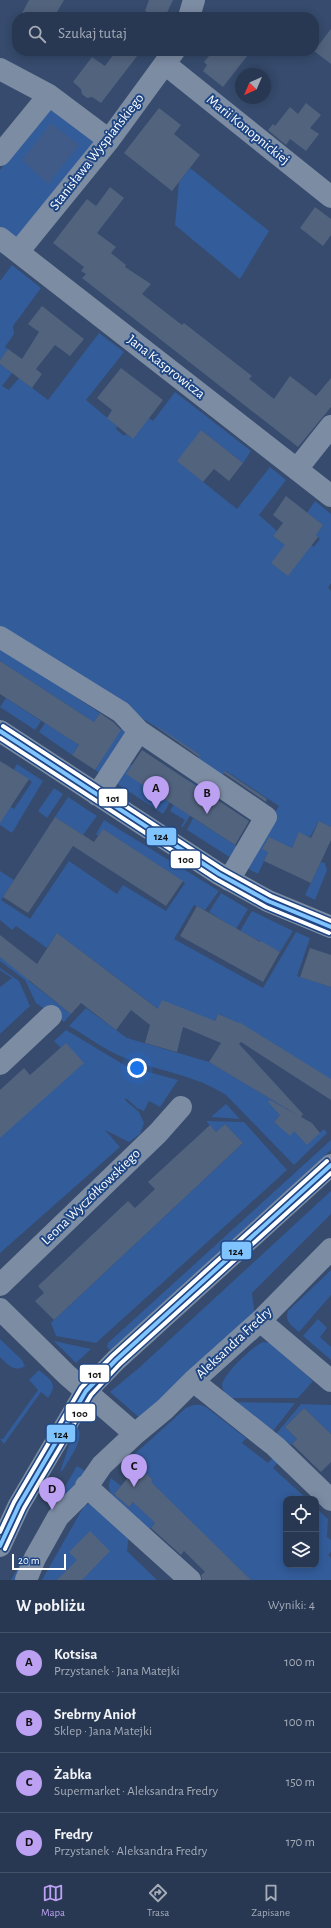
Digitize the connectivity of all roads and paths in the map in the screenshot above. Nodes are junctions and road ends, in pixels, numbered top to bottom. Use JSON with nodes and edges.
{"nodes":[{"id":1,"x":194,"y":0,"type":"edge"},
{"id":2,"x":190,"y":12,"type":"edge"},
{"id":3,"x":170,"y":57,"type":"edge"},
{"id":4,"x":0,"y":69,"type":"edge"},
{"id":5,"x":49,"y":95,"type":"junction"},
{"id":6,"x":109,"y":140,"type":"junction"},
{"id":7,"x":0,"y":155,"type":"edge"},
{"id":8,"x":331,"y":197,"type":"edge"},
{"id":9,"x":0,"y":238,"type":"edge"},
{"id":10,"x":18,"y":252,"type":"junction"},
{"id":11,"x":331,"y":426,"type":"edge"},
{"id":12,"x":297,"y":469,"type":"junction"},
{"id":13,"x":331,"y":496,"type":"edge"},
{"id":14,"x":0,"y":637,"type":"edge"},
{"id":15,"x":0,"y":731,"type":"edge"},
{"id":16,"x":139,"y":731,"type":"junction"},
{"id":17,"x":97,"y":795,"type":"junction"},
{"id":18,"x":229,"y":880,"type":"junction"},
{"id":19,"x":331,"y":927,"type":"edge"},
{"id":20,"x":51,"y":1016,"type":"dead end"},
{"id":21,"x":0,"y":1064,"type":"edge"},
{"id":22,"x":181,"y":1107,"type":"dead end"},
{"id":23,"x":331,"y":1165,"type":"edge"},
{"id":24,"x":331,"y":1248,"type":"edge"},
{"id":25,"x":0,"y":1285,"type":"edge"},
{"id":26,"x":0,"y":1310,"type":"edge"},
{"id":27,"x":260,"y":1321,"type":"junction"},
{"id":28,"x":193,"y":1381,"type":"junction"},
{"id":29,"x":331,"y":1381,"type":"edge"},
{"id":30,"x":86,"y":1391,"type":"junction"},
{"id":31,"x":135,"y":1434,"type":"junction"},
{"id":32,"x":86,"y":1486,"type":"junction"},
{"id":33,"x":331,"y":1500,"type":"edge"},
{"id":34,"x":0,"y":1546,"type":"edge"},
{"id":35,"x":26,"y":1580,"type":"edge"},
{"id":36,"x":190,"y":1580,"type":"edge"}],
"edges":[{"from":1,"to":2,"type":"street"},
{"from":3,"to":6,"type":"street","name":"Stanisława Wyspiańskiego"},
{"from":3,"to":8,"type":"street","name":"Marii Konopnickiej"},
{"from":4,"to":5,"type":"street"},
{"from":5,"to":6,"type":"street"},
{"from":5,"to":7,"type":"street"},
{"from":6,"to":10,"type":"street","name":"Stanisława Wyspiańskiego"},
{"from":9,"to":10,"type":"street","name":"Jana Kasprowicza"},
{"from":10,"to":12,"type":"street","name":"Jana Kasprowicza"},
{"from":11,"to":12,"type":"street"},
{"from":12,"to":13,"type":"street","name":"Jana Kasprowicza"},
{"from":14,"to":16,"type":"street"},
{"from":15,"to":17,"type":"street"},
{"from":16,"to":17,"type":"street"},
{"from":16,"to":18,"type":"street"},
{"from":17,"to":18,"type":"street"},
{"from":18,"to":19,"type":"street"},
{"from":20,"to":21,"type":"street"},
{"from":22,"to":25,"type":"street","name":"Leona Wyczółkowskiego"},
{"from":23,"to":30,"type":"street"},
{"from":24,"to":27,"type":"street","name":"Aleksandra Fredry"},
{"from":26,"to":30,"type":"street"},
{"from":27,"to":28,"type":"street","name":"Aleksandra Fredry"},
{"from":27,"to":29,"type":"street"},
{"from":28,"to":31,"type":"street","name":"Aleksandra Fredry"},
{"from":28,"to":33,"type":"street"},
{"from":30,"to":31,"type":"street"},
{"from":30,"to":34,"type":"street"},
{"from":31,"to":32,"type":"street","name":"Aleksandra Fredry"},
{"from":32,"to":35,"type":"street","name":"Aleksandra Fredry"},
{"from":32,"to":36,"type":"street"}]}
